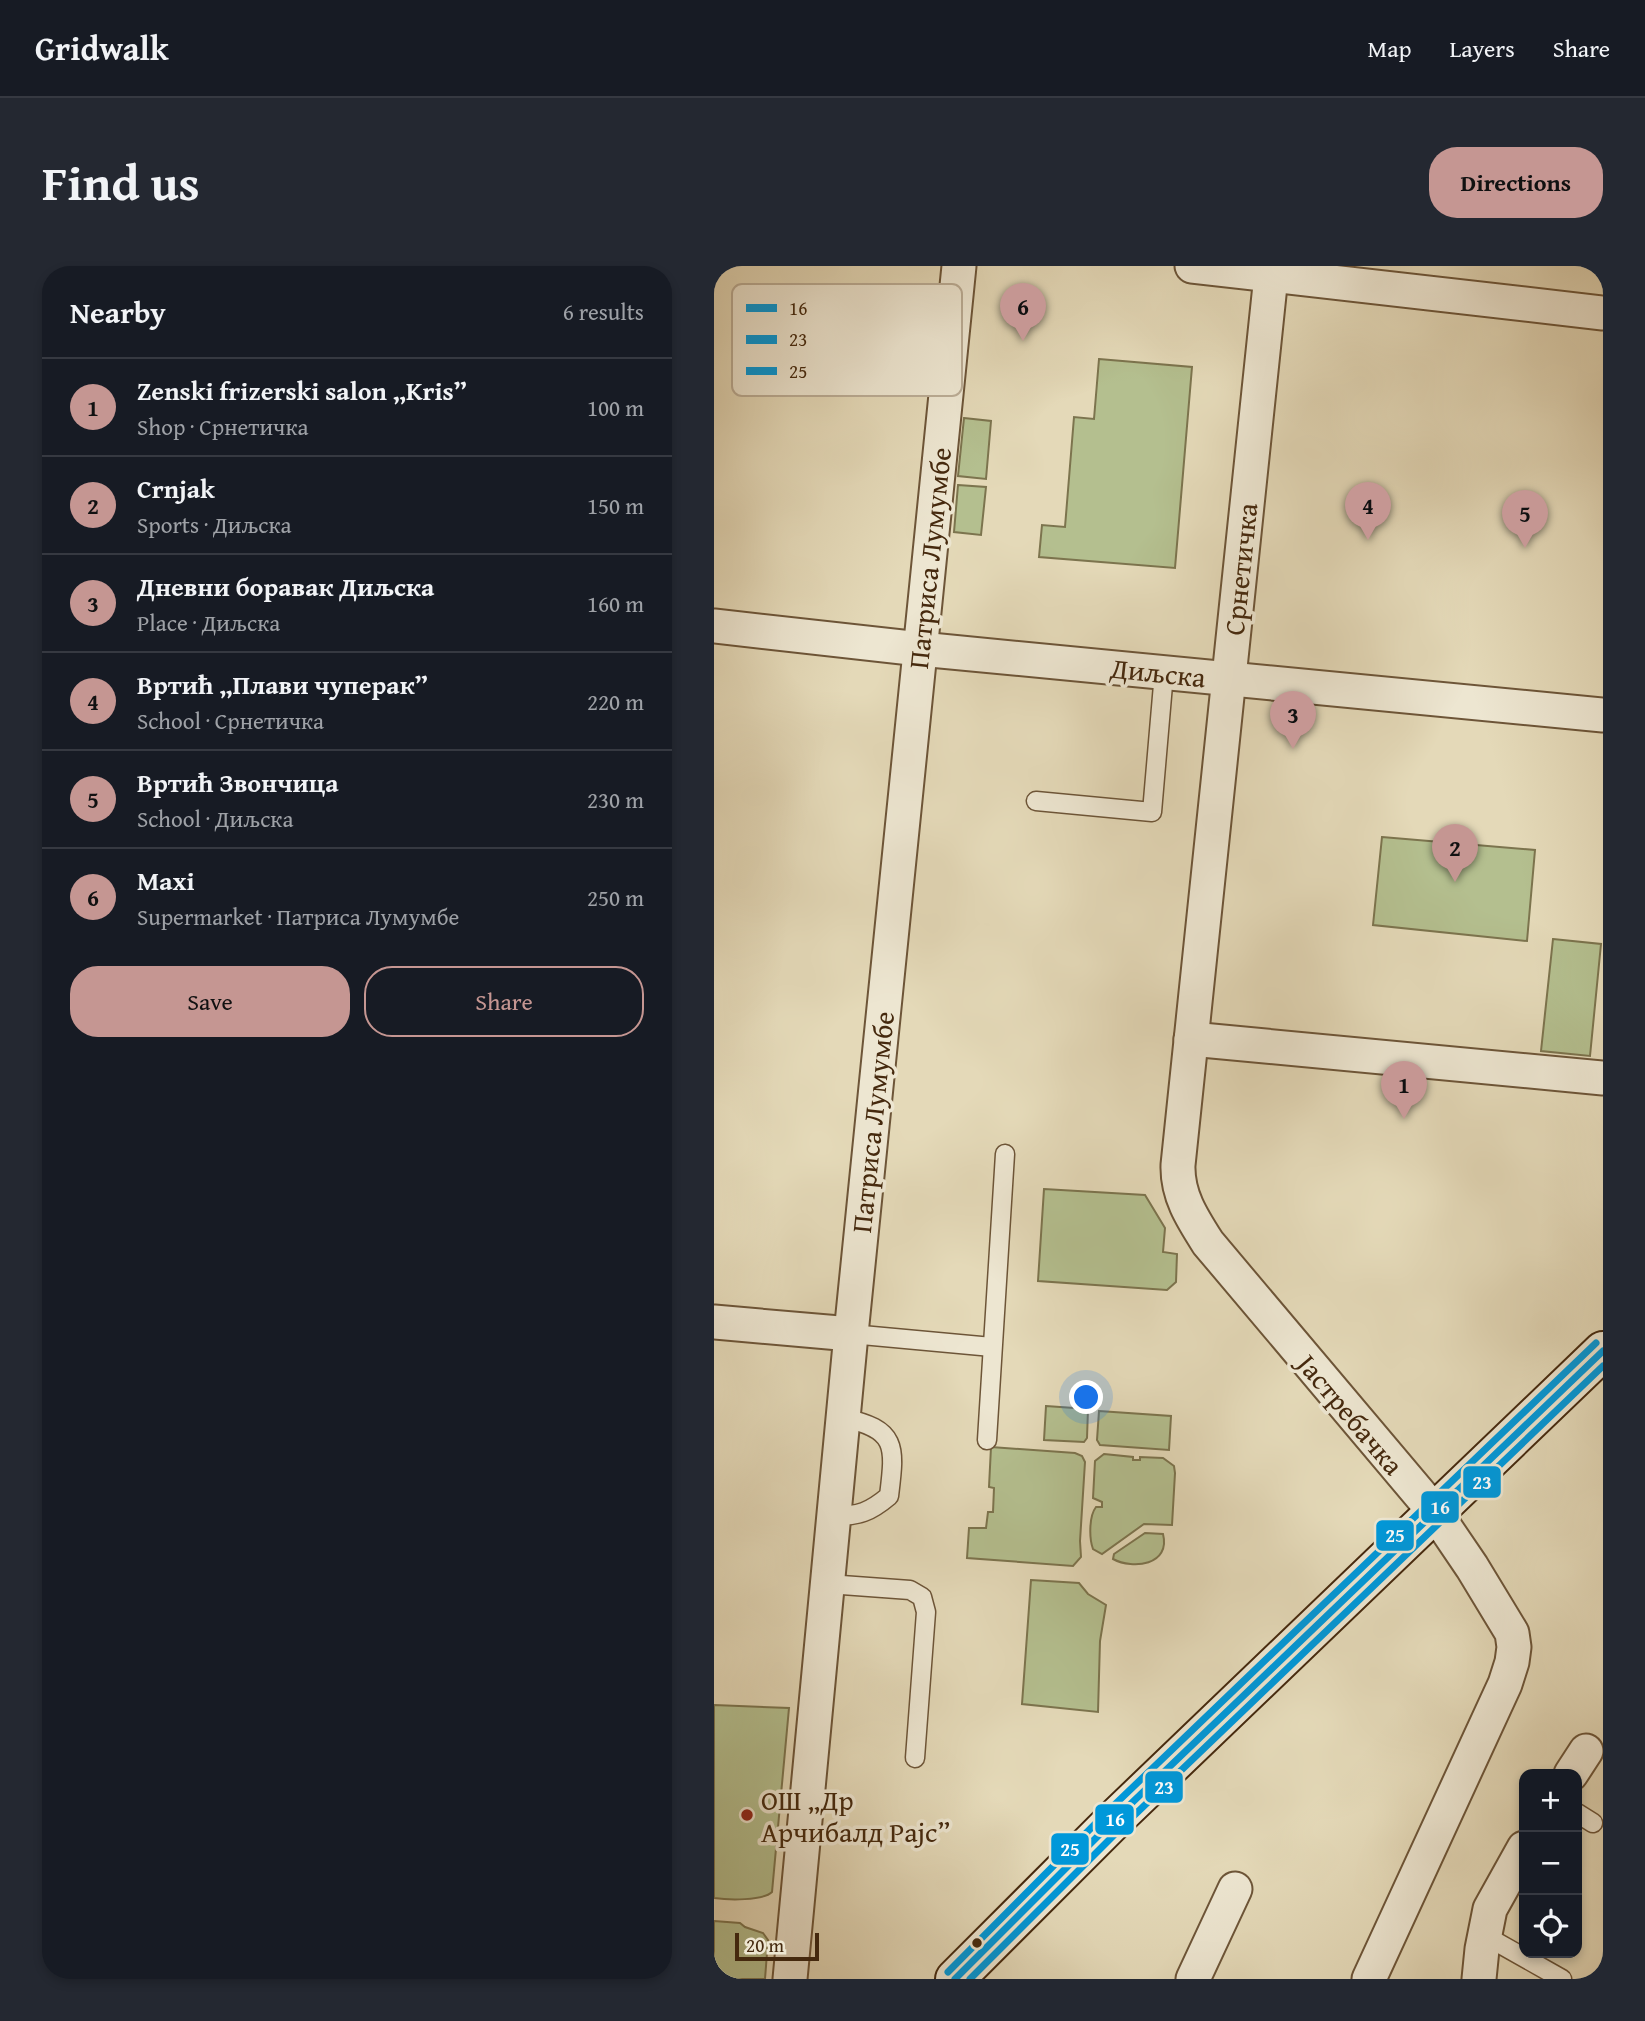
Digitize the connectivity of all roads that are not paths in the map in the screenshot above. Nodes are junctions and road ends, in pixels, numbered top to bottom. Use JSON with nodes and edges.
{"nodes":[{"id":1,"x":959,"y":266,"type":"edge"},
{"id":2,"x":1192,"y":266,"type":"edge"},
{"id":3,"x":1272,"y":270,"type":"edge"},
{"id":4,"x":957,"y":284,"type":"edge"},
{"id":5,"x":1603,"y":313,"type":"edge"},
{"id":6,"x":946,"y":396,"type":"edge"},
{"id":7,"x":714,"y":626,"type":"edge"},
{"id":8,"x":920,"y":649,"type":"junction"},
{"id":9,"x":1164,"y":673,"type":"junction"},
{"id":10,"x":1228,"y":679,"type":"junction"},
{"id":11,"x":1603,"y":715,"type":"edge"},
{"id":12,"x":1036,"y":801,"type":"dead end"},
{"id":13,"x":1191,"y":1039,"type":"junction"},
{"id":14,"x":1603,"y":1078,"type":"edge"},
{"id":15,"x":1005,"y":1154,"type":"dead end"},
{"id":16,"x":1184,"y":1201,"type":"joint"},
{"id":17,"x":714,"y":1322,"type":"edge"},
{"id":18,"x":851,"y":1334,"type":"junction"},
{"id":19,"x":992,"y":1347,"type":"junction"},
{"id":20,"x":1603,"y":1351,"type":"edge"},
{"id":21,"x":844,"y":1418,"type":"junction"},
{"id":22,"x":987,"y":1440,"type":"dead end"},
{"id":23,"x":1434,"y":1511,"type":"junction"},
{"id":24,"x":834,"y":1516,"type":"junction"},
{"id":25,"x":828,"y":1584,"type":"junction"},
{"id":26,"x":915,"y":1758,"type":"dead end"},
{"id":27,"x":1582,"y":1816,"type":"edge"},
{"id":28,"x":1593,"y":1822,"type":"dead end"},
{"id":29,"x":1519,"y":1857,"type":"edge"},
{"id":30,"x":1235,"y":1889,"type":"dead end"},
{"id":31,"x":1484,"y":1935,"type":"junction"},
{"id":32,"x":790,"y":1979,"type":"edge"},
{"id":33,"x":954,"y":1979,"type":"edge"},
{"id":34,"x":1193,"y":1979,"type":"edge"},
{"id":35,"x":1369,"y":1979,"type":"edge"},
{"id":36,"x":1479,"y":1979,"type":"edge"},
{"id":37,"x":1562,"y":1979,"type":"edge"}],
"edges":[{"from":1,"to":4,"type":"street","name":"Патриса Лумумбе"},
{"from":2,"to":3,"type":"street"},
{"from":3,"to":5,"type":"street"},
{"from":3,"to":10,"type":"street","name":"Срнетичка"},
{"from":6,"to":8,"type":"street","name":"Патриса Лумумбе"},
{"from":7,"to":8,"type":"street","name":"Диљска"},
{"from":8,"to":9,"type":"street","name":"Диљска"},
{"from":8,"to":18,"type":"street","name":"Патриса Лумумбе"},
{"from":9,"to":10,"type":"street","name":"Диљска"},
{"from":9,"to":12,"type":"lane"},
{"from":10,"to":11,"type":"street","name":"Диљска"},
{"from":10,"to":13,"type":"street","name":"Срнетичка"},
{"from":13,"to":14,"type":"street"},
{"from":13,"to":16,"type":"street","name":"Срнетичка"},
{"from":15,"to":19,"type":"lane"},
{"from":16,"to":23,"type":"street","name":"Јастребачка"},
{"from":17,"to":18,"type":"street"},
{"from":18,"to":19,"type":"lane"},
{"from":18,"to":21,"type":"street","name":"Патриса Лумумбе"},
{"from":19,"to":22,"type":"lane"},
{"from":20,"to":23,"type":"street"},
{"from":21,"to":24,"type":"street","name":"Патриса Лумумбе"},
{"from":21,"to":24,"type":"lane"},
{"from":23,"to":33,"type":"street"},
{"from":23,"to":35,"type":"street","name":"Јастребачка"},
{"from":24,"to":25,"type":"street","name":"Патриса Лумумбе"},
{"from":25,"to":26,"type":"lane"},
{"from":25,"to":32,"type":"street","name":"Патриса Лумумбе"},
{"from":27,"to":28,"type":"lane"},
{"from":29,"to":31,"type":"street"},
{"from":30,"to":34,"type":"street"},
{"from":31,"to":36,"type":"street"},
{"from":31,"to":37,"type":"lane"}]}
